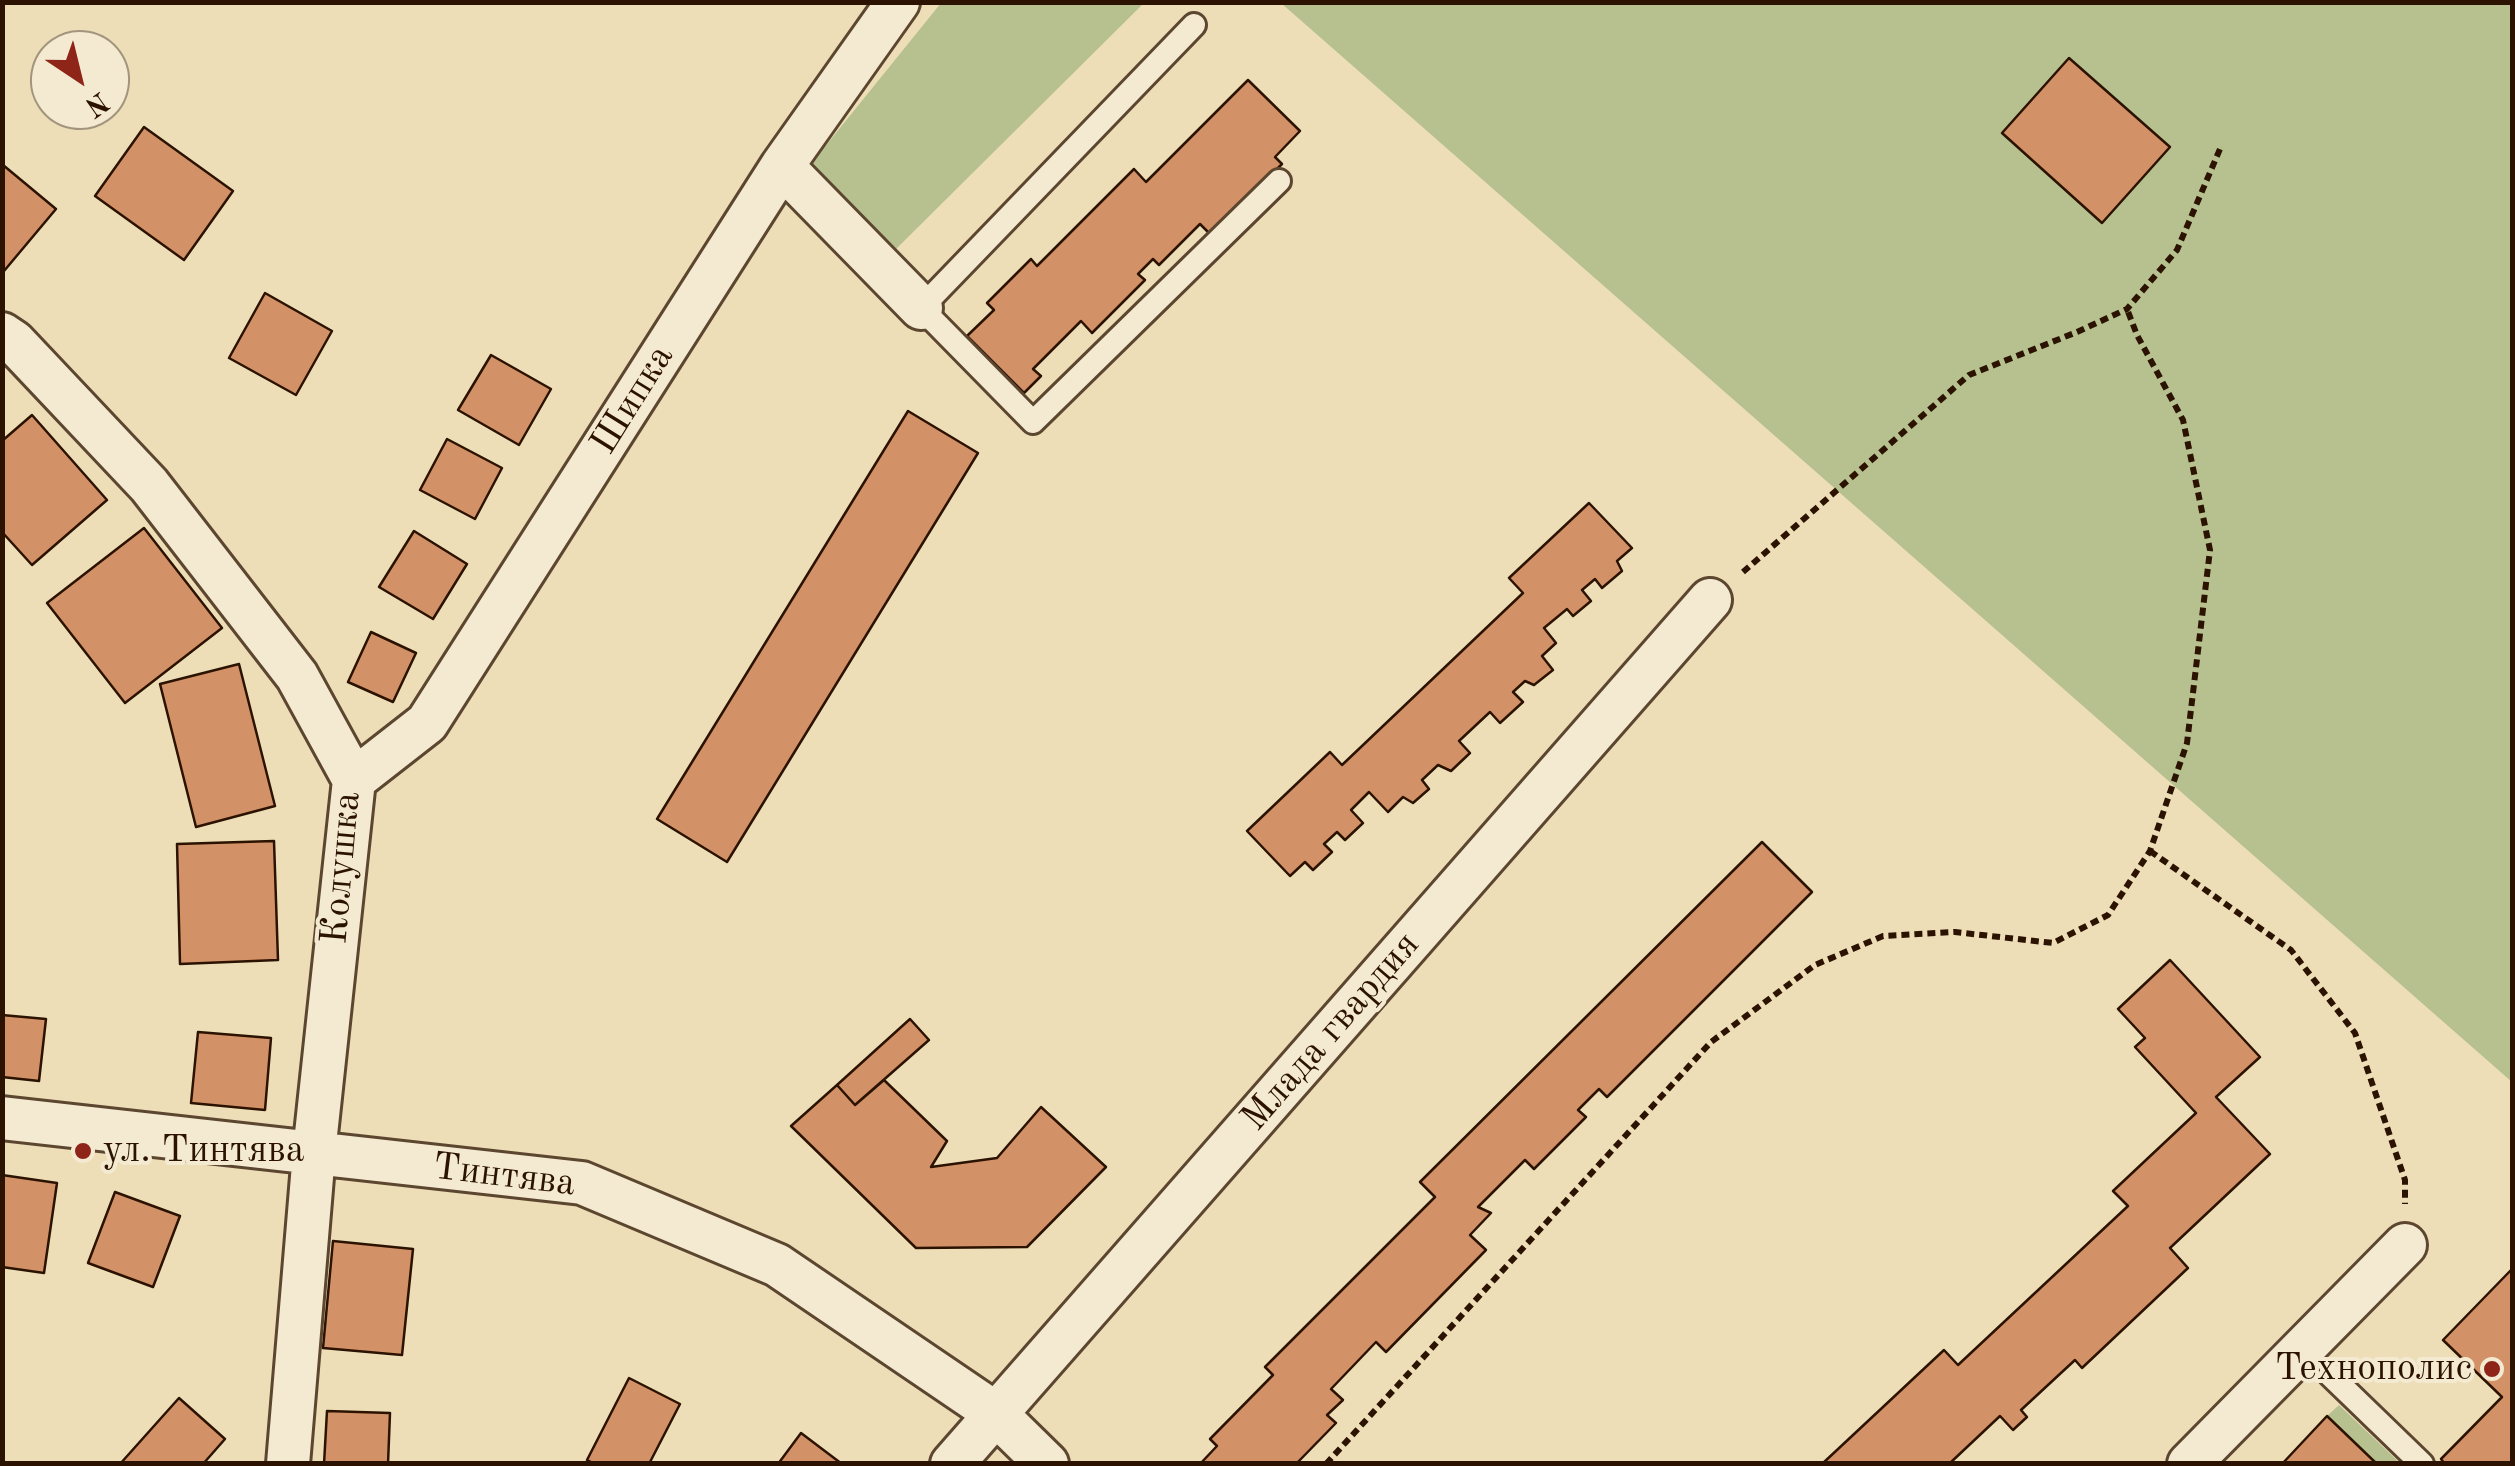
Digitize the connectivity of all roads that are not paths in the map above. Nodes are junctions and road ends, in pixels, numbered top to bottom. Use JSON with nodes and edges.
{"nodes":[{"id":1,"x":898,"y":2,"type":"edge"},
{"id":2,"x":1194,"y":24,"type":"dead end"},
{"id":3,"x":782,"y":166,"type":"junction"},
{"id":4,"x":1279,"y":181,"type":"dead end"},
{"id":5,"x":921,"y":308,"type":"junction"},
{"id":6,"x":2,"y":334,"type":"edge"},
{"id":7,"x":1710,"y":600,"type":"road end"},
{"id":8,"x":354,"y":780,"type":"junction"},
{"id":9,"x":2,"y":1118,"type":"edge"},
{"id":10,"x":314,"y":1153,"type":"junction"},
{"id":11,"x":2405,"y":1245,"type":"road end"},
{"id":12,"x":2330,"y":1376,"type":"dead end"},
{"id":13,"x":996,"y":1413,"type":"junction"},
{"id":14,"x":288,"y":1464,"type":"edge"},
{"id":15,"x":952,"y":1464,"type":"edge"},
{"id":16,"x":1047,"y":1464,"type":"edge"},
{"id":17,"x":2188,"y":1464,"type":"edge"},
{"id":18,"x":2422,"y":1464,"type":"edge"}],
"edges":[{"from":1,"to":3,"type":"street","name":"Шипка"},
{"from":2,"to":5,"type":"lane"},
{"from":3,"to":5,"type":"street"},
{"from":3,"to":8,"type":"street","name":"Шипка"},
{"from":4,"to":5,"type":"lane"},
{"from":6,"to":8,"type":"street","name":"Колушка"},
{"from":7,"to":13,"type":"street","name":"Млада гвардия"},
{"from":8,"to":10,"type":"street","name":"Колушка"},
{"from":9,"to":10,"type":"street","name":"Тинтява"},
{"from":10,"to":13,"type":"street","name":"Тинтява"},
{"from":10,"to":14,"type":"street","name":"Колушка"},
{"from":11,"to":17,"type":"street"},
{"from":12,"to":18,"type":"lane"},
{"from":13,"to":15,"type":"street","name":"Млада гвардия"},
{"from":13,"to":16,"type":"street","name":"Тинтява"}]}
